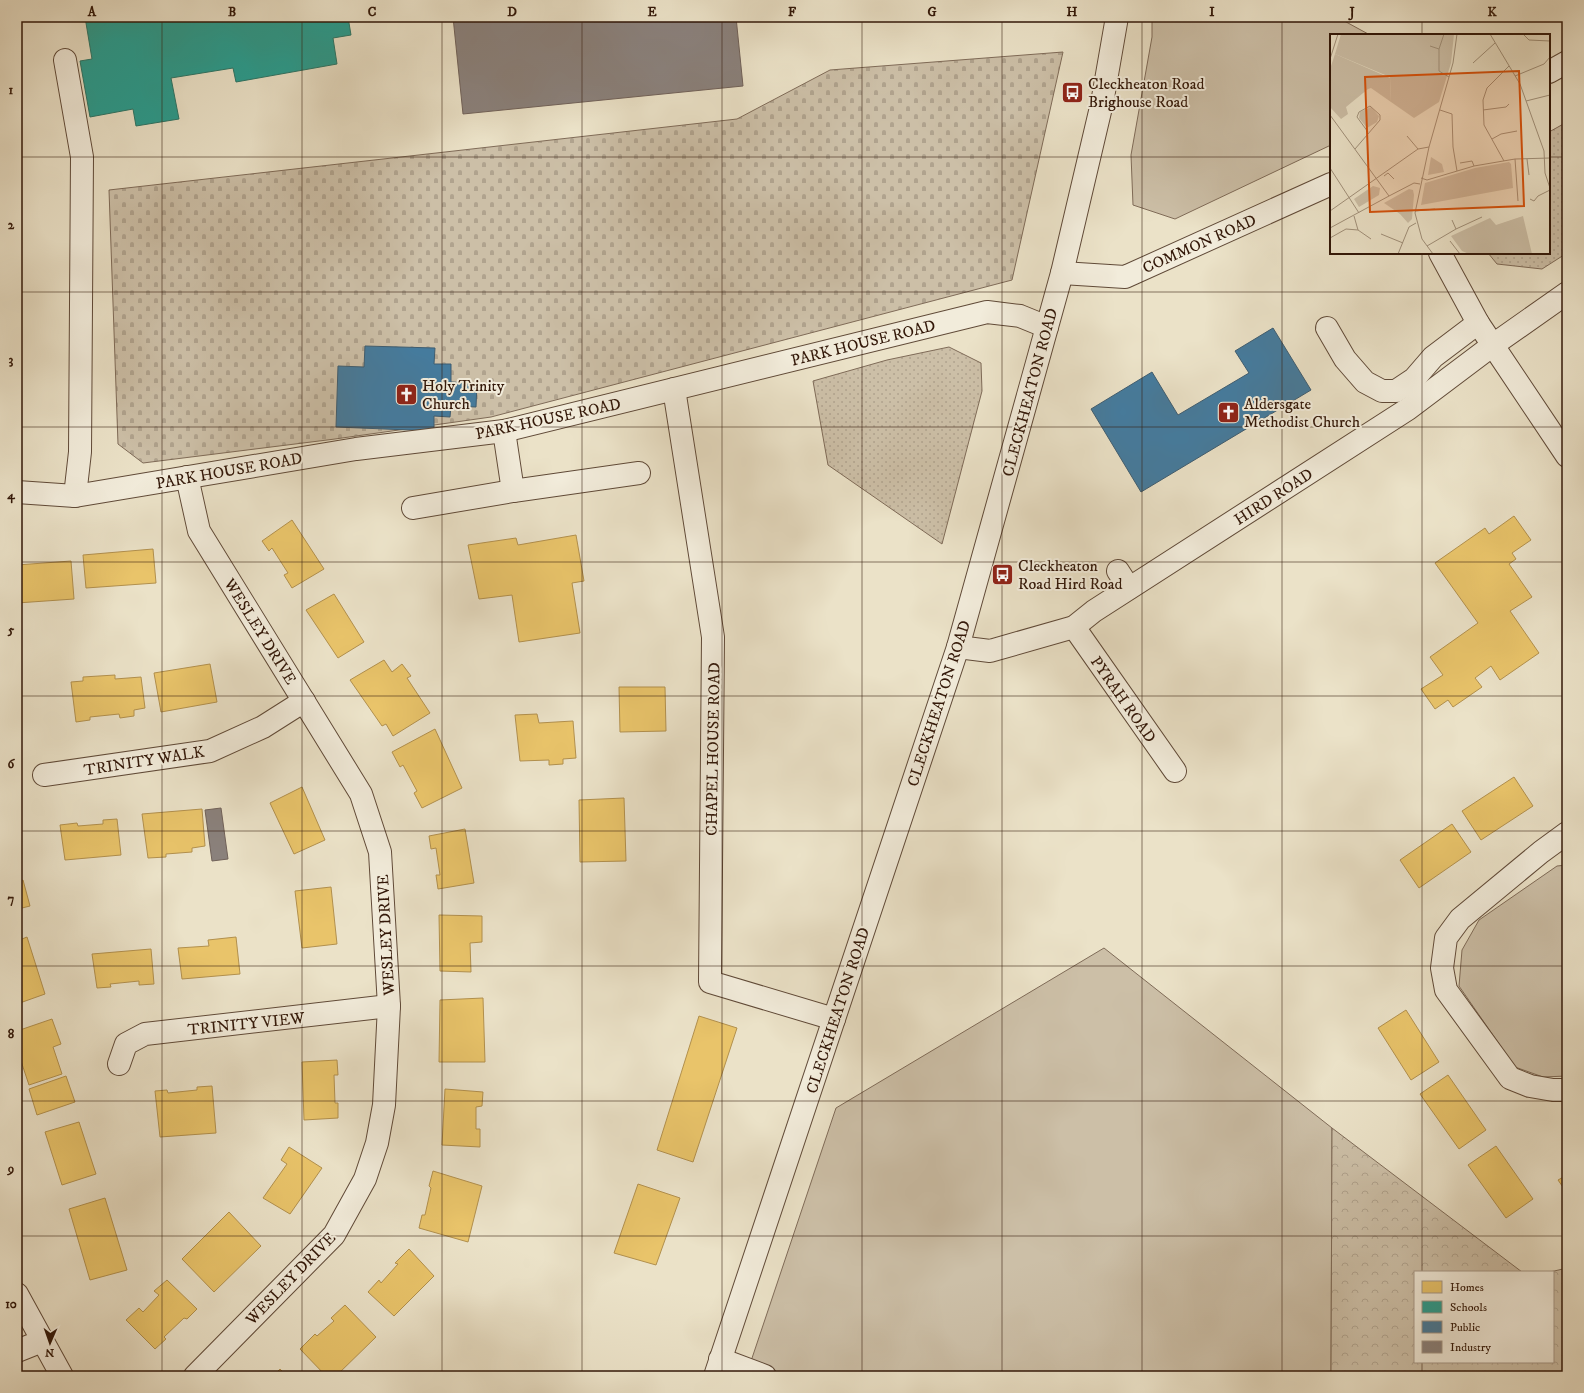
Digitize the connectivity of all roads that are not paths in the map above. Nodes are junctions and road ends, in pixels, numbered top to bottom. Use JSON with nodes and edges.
{"nodes":[{"id":1,"x":1118,"y":17,"type":"edge"},
{"id":2,"x":65,"y":60,"type":"dead end"},
{"id":3,"x":1567,"y":62,"type":"edge"},
{"id":4,"x":1550,"y":71,"type":"edge"},
{"id":5,"x":1330,"y":184,"type":"edge"},
{"id":6,"x":1441,"y":254,"type":"edge"},
{"id":7,"x":1062,"y":273,"type":"junction"},
{"id":8,"x":1567,"y":293,"type":"edge"},
{"id":9,"x":1478,"y":323,"type":"junction"},
{"id":10,"x":1047,"y":327,"type":"junction"},
{"id":11,"x":1327,"y":328,"type":"dead end"},
{"id":12,"x":1493,"y":345,"type":"junction"},
{"id":13,"x":674,"y":389,"type":"junction"},
{"id":14,"x":504,"y":431,"type":"junction"},
{"id":15,"x":1567,"y":456,"type":"edge"},
{"id":16,"x":639,"y":472,"type":"dead end"},
{"id":17,"x":187,"y":477,"type":"junction"},
{"id":18,"x":514,"y":491,"type":"junction"},
{"id":19,"x":17,"y":492,"type":"edge"},
{"id":20,"x":75,"y":496,"type":"junction"},
{"id":21,"x":413,"y":508,"type":"dead end"},
{"id":22,"x":1074,"y":627,"type":"junction"},
{"id":23,"x":958,"y":647,"type":"junction"},
{"id":24,"x":304,"y":701,"type":"junction"},
{"id":25,"x":1175,"y":771,"type":"dead end"},
{"id":26,"x":44,"y":775,"type":"dead end"},
{"id":27,"x":1567,"y":833,"type":"edge"},
{"id":28,"x":389,"y":1006,"type":"junction"},
{"id":29,"x":834,"y":1020,"type":"junction"},
{"id":30,"x":119,"y":1064,"type":"dead end"},
{"id":31,"x":1567,"y":1090,"type":"edge"},
{"id":32,"x":17,"y":1294,"type":"edge"},
{"id":33,"x":42,"y":1341,"type":"junction"},
{"id":34,"x":17,"y":1351,"type":"edge"},
{"id":35,"x":718,"y":1368,"type":"edge"},
{"id":36,"x":62,"y":1376,"type":"edge"},
{"id":37,"x":195,"y":1376,"type":"edge"},
{"id":38,"x":765,"y":1376,"type":"edge"}],
"edges":[{"from":1,"to":7,"type":"street","name":"CLECKHEATON ROAD"},
{"from":2,"to":20,"type":"street"},
{"from":3,"to":4,"type":"street"},
{"from":5,"to":7,"type":"street","name":"COMMON ROAD"},
{"from":6,"to":9,"type":"street"},
{"from":7,"to":10,"type":"street","name":"CLECKHEATON ROAD"},
{"from":8,"to":12,"type":"street","name":"HIRD ROAD"},
{"from":9,"to":11,"type":"street"},
{"from":9,"to":12,"type":"street"},
{"from":10,"to":13,"type":"street","name":"PARK HOUSE ROAD"},
{"from":10,"to":23,"type":"street","name":"CLECKHEATON ROAD"},
{"from":12,"to":15,"type":"street"},
{"from":12,"to":22,"type":"street","name":"HIRD ROAD"},
{"from":13,"to":14,"type":"street","name":"PARK HOUSE ROAD"},
{"from":13,"to":29,"type":"street","name":"CHAPEL HOUSE ROAD"},
{"from":14,"to":17,"type":"street","name":"PARK HOUSE ROAD"},
{"from":14,"to":18,"type":"street"},
{"from":16,"to":18,"type":"street"},
{"from":17,"to":20,"type":"street","name":"PARK HOUSE ROAD"},
{"from":17,"to":24,"type":"street","name":"WESLEY DRIVE"},
{"from":18,"to":21,"type":"street"},
{"from":19,"to":20,"type":"street","name":"PARK HOUSE ROAD"},
{"from":22,"to":23,"type":"street","name":"HIRD ROAD"},
{"from":22,"to":25,"type":"street","name":"PYRAH ROAD"},
{"from":23,"to":29,"type":"street","name":"CLECKHEATON ROAD"},
{"from":24,"to":26,"type":"street","name":"TRINITY WALK"},
{"from":24,"to":28,"type":"street","name":"WESLEY DRIVE"},
{"from":27,"to":31,"type":"street"},
{"from":28,"to":30,"type":"street","name":"TRINITY VIEW"},
{"from":28,"to":37,"type":"street","name":"WESLEY DRIVE"},
{"from":29,"to":35,"type":"street","name":"CLECKHEATON ROAD"},
{"from":32,"to":33,"type":"street"},
{"from":33,"to":34,"type":"street"},
{"from":33,"to":36,"type":"street"},
{"from":35,"to":38,"type":"street"}]}
